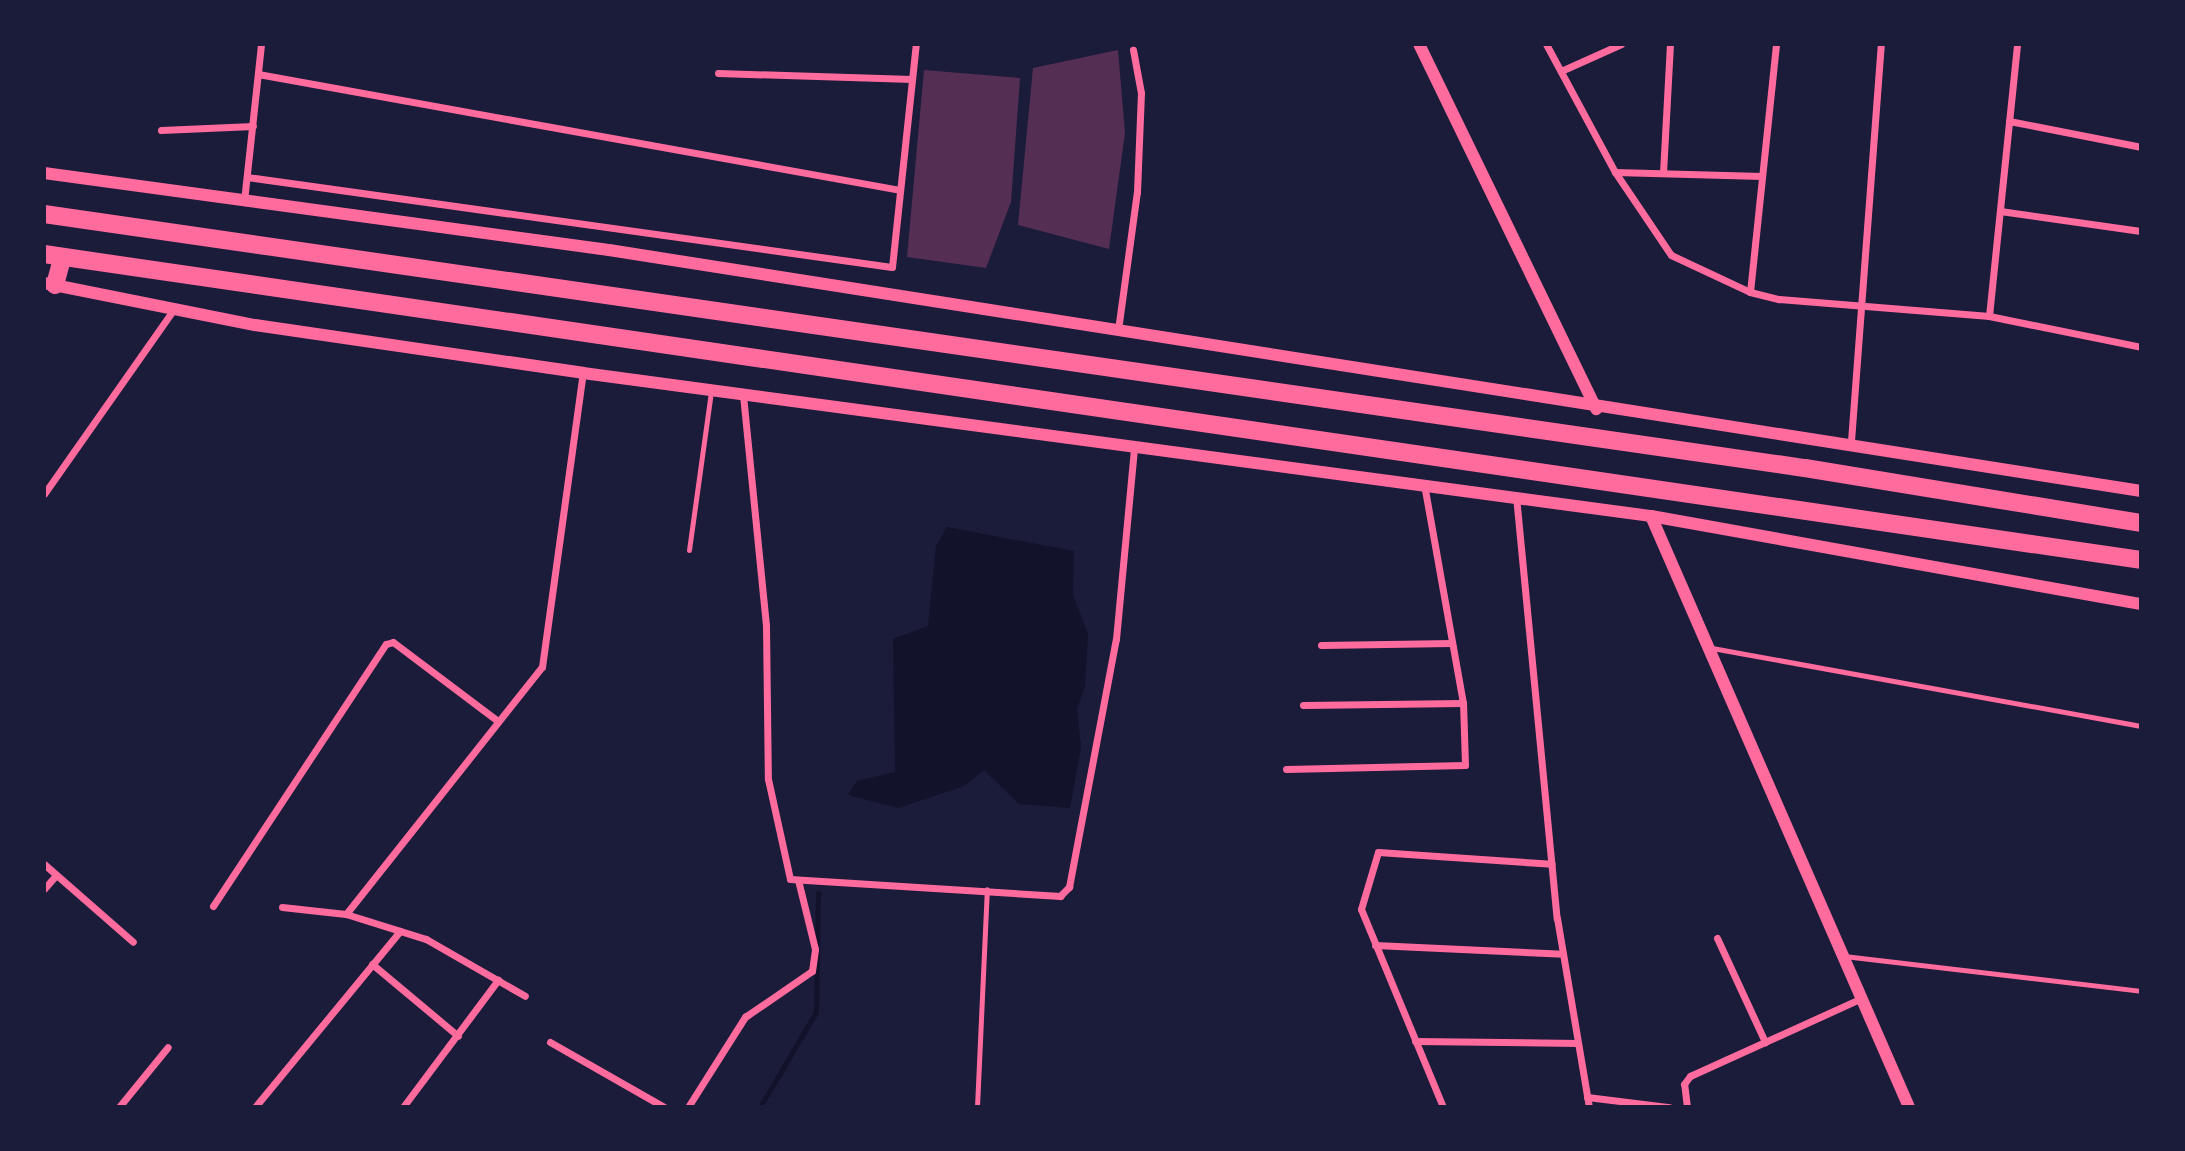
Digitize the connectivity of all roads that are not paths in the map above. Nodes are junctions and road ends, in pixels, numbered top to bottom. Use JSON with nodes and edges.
{"nodes":[{"id":1,"x":261,"y":44,"type":"edge"},
{"id":2,"x":916,"y":44,"type":"edge"},
{"id":3,"x":1419,"y":44,"type":"edge"},
{"id":4,"x":1546,"y":44,"type":"edge"},
{"id":5,"x":1621,"y":44,"type":"edge"},
{"id":6,"x":1671,"y":44,"type":"edge"},
{"id":7,"x":1776,"y":44,"type":"edge"},
{"id":8,"x":1881,"y":44,"type":"edge"},
{"id":9,"x":2017,"y":44,"type":"edge"},
{"id":10,"x":1133,"y":50,"type":"dead end"},
{"id":11,"x":1561,"y":71,"type":"junction"},
{"id":12,"x":718,"y":73,"type":"dead end"},
{"id":13,"x":258,"y":74,"type":"junction"},
{"id":14,"x":912,"y":79,"type":"junction"},
{"id":15,"x":2009,"y":121,"type":"junction"},
{"id":16,"x":253,"y":127,"type":"junction"},
{"id":17,"x":161,"y":130,"type":"dead end"},
{"id":18,"x":2141,"y":147,"type":"edge"},
{"id":19,"x":1615,"y":172,"type":"junction"},
{"id":20,"x":44,"y":173,"type":"edge"},
{"id":21,"x":1663,"y":173,"type":"junction"},
{"id":22,"x":1762,"y":176,"type":"junction"},
{"id":23,"x":247,"y":177,"type":"junction"},
{"id":24,"x":900,"y":190,"type":"junction"},
{"id":25,"x":244,"y":201,"type":"junction"},
{"id":26,"x":2000,"y":211,"type":"junction"},
{"id":27,"x":44,"y":214,"type":"edge"},
{"id":28,"x":2141,"y":231,"type":"edge"},
{"id":29,"x":44,"y":254,"type":"edge"},
{"id":30,"x":62,"y":259,"type":"junction"},
{"id":31,"x":49,"y":284,"type":"edge"},
{"id":32,"x":1749,"y":292,"type":"junction"},
{"id":33,"x":1861,"y":306,"type":"junction"},
{"id":34,"x":174,"y":309,"type":"junction"},
{"id":35,"x":1989,"y":316,"type":"junction"},
{"id":36,"x":1118,"y":330,"type":"junction"},
{"id":37,"x":2141,"y":347,"type":"edge"},
{"id":38,"x":583,"y":373,"type":"junction"},
{"id":39,"x":711,"y":391,"type":"junction"},
{"id":40,"x":743,"y":395,"type":"junction"},
{"id":41,"x":1596,"y":409,"type":"junction"},
{"id":42,"x":1851,"y":441,"type":"junction"},
{"id":43,"x":1134,"y":448,"type":"junction"},
{"id":44,"x":1424,"y":484,"type":"junction"},
{"id":45,"x":2141,"y":491,"type":"edge"},
{"id":46,"x":44,"y":494,"type":"edge"},
{"id":47,"x":1516,"y":495,"type":"junction"},
{"id":48,"x":1651,"y":516,"type":"junction"},
{"id":49,"x":2141,"y":523,"type":"edge"},
{"id":50,"x":689,"y":550,"type":"dead end"},
{"id":51,"x":2141,"y":560,"type":"edge"},
{"id":52,"x":2141,"y":604,"type":"edge"},
{"id":53,"x":1452,"y":643,"type":"junction"},
{"id":54,"x":1321,"y":645,"type":"dead end"},
{"id":55,"x":1705,"y":647,"type":"junction"},
{"id":56,"x":1463,"y":703,"type":"junction"},
{"id":57,"x":1303,"y":705,"type":"dead end"},
{"id":58,"x":498,"y":722,"type":"junction"},
{"id":59,"x":2141,"y":726,"type":"edge"},
{"id":60,"x":1286,"y":769,"type":"dead end"},
{"id":61,"x":44,"y":864,"type":"edge"},
{"id":62,"x":1552,"y":864,"type":"junction"},
{"id":63,"x":56,"y":875,"type":"junction"},
{"id":64,"x":798,"y":880,"type":"junction"},
{"id":65,"x":44,"y":889,"type":"edge"},
{"id":66,"x":987,"y":889,"type":"junction"},
{"id":67,"x":213,"y":906,"type":"dead end"},
{"id":68,"x":282,"y":907,"type":"dead end"},
{"id":69,"x":346,"y":914,"type":"junction"},
{"id":70,"x":400,"y":931,"type":"junction"},
{"id":71,"x":1717,"y":938,"type":"dead end"},
{"id":72,"x":133,"y":942,"type":"dead end"},
{"id":73,"x":1375,"y":945,"type":"junction"},
{"id":74,"x":1563,"y":954,"type":"junction"},
{"id":75,"x":1844,"y":956,"type":"junction"},
{"id":76,"x":372,"y":964,"type":"junction"},
{"id":77,"x":498,"y":979,"type":"junction"},
{"id":78,"x":2141,"y":991,"type":"edge"},
{"id":79,"x":525,"y":996,"type":"dead end"},
{"id":80,"x":1863,"y":998,"type":"junction"},
{"id":81,"x":458,"y":1036,"type":"junction"},
{"id":82,"x":1415,"y":1041,"type":"junction"},
{"id":83,"x":550,"y":1042,"type":"dead end"},
{"id":84,"x":1765,"y":1042,"type":"junction"},
{"id":85,"x":1578,"y":1043,"type":"junction"},
{"id":86,"x":168,"y":1047,"type":"dead end"},
{"id":87,"x":1587,"y":1097,"type":"junction"},
{"id":88,"x":119,"y":1107,"type":"edge"},
{"id":89,"x":255,"y":1107,"type":"edge"},
{"id":90,"x":403,"y":1107,"type":"edge"},
{"id":91,"x":664,"y":1107,"type":"edge"},
{"id":92,"x":688,"y":1107,"type":"edge"},
{"id":93,"x":977,"y":1107,"type":"edge"},
{"id":94,"x":1443,"y":1107,"type":"edge"},
{"id":95,"x":1589,"y":1107,"type":"edge"},
{"id":96,"x":1669,"y":1107,"type":"edge"},
{"id":97,"x":1687,"y":1107,"type":"edge"},
{"id":98,"x":1909,"y":1107,"type":"edge"}],
"edges":[{"from":1,"to":13,"type":"street"},
{"from":2,"to":14,"type":"street"},
{"from":3,"to":41,"type":"street"},
{"from":4,"to":11,"type":"street"},
{"from":5,"to":11,"type":"street"},
{"from":6,"to":21,"type":"street"},
{"from":7,"to":22,"type":"street"},
{"from":8,"to":33,"type":"street"},
{"from":9,"to":15,"type":"street"},
{"from":10,"to":36,"type":"street"},
{"from":11,"to":19,"type":"street"},
{"from":12,"to":14,"type":"street"},
{"from":13,"to":16,"type":"street"},
{"from":13,"to":24,"type":"street"},
{"from":14,"to":24,"type":"street"},
{"from":15,"to":18,"type":"street"},
{"from":15,"to":26,"type":"street"},
{"from":16,"to":17,"type":"street"},
{"from":16,"to":23,"type":"street"},
{"from":19,"to":21,"type":"street"},
{"from":19,"to":32,"type":"street"},
{"from":20,"to":25,"type":"street"},
{"from":21,"to":22,"type":"street"},
{"from":22,"to":32,"type":"street"},
{"from":23,"to":24,"type":"street"},
{"from":23,"to":25,"type":"street"},
{"from":25,"to":36,"type":"street"},
{"from":26,"to":28,"type":"street"},
{"from":26,"to":35,"type":"street"},
{"from":27,"to":49,"type":"highway"},
{"from":29,"to":30,"type":"highway"},
{"from":30,"to":31,"type":"highway"},
{"from":30,"to":51,"type":"highway"},
{"from":31,"to":34,"type":"street"},
{"from":32,"to":33,"type":"street"},
{"from":33,"to":35,"type":"street"},
{"from":33,"to":42,"type":"street"},
{"from":34,"to":38,"type":"street"},
{"from":34,"to":46,"type":"street"},
{"from":35,"to":37,"type":"street"},
{"from":36,"to":41,"type":"street"},
{"from":38,"to":39,"type":"street"},
{"from":38,"to":58,"type":"street"},
{"from":39,"to":40,"type":"street"},
{"from":39,"to":50,"type":"lane"},
{"from":40,"to":43,"type":"street"},
{"from":40,"to":64,"type":"street"},
{"from":41,"to":42,"type":"street"},
{"from":42,"to":45,"type":"street"},
{"from":43,"to":44,"type":"street"},
{"from":43,"to":66,"type":"street"},
{"from":44,"to":47,"type":"street"},
{"from":44,"to":53,"type":"street"},
{"from":47,"to":48,"type":"street"},
{"from":47,"to":62,"type":"street"},
{"from":48,"to":52,"type":"street"},
{"from":48,"to":55,"type":"street"},
{"from":53,"to":54,"type":"street"},
{"from":53,"to":56,"type":"street"},
{"from":55,"to":59,"type":"lane"},
{"from":55,"to":75,"type":"street"},
{"from":56,"to":57,"type":"street"},
{"from":56,"to":60,"type":"street"},
{"from":58,"to":67,"type":"street"},
{"from":58,"to":69,"type":"street"},
{"from":61,"to":63,"type":"street"},
{"from":62,"to":73,"type":"street"},
{"from":62,"to":74,"type":"street"},
{"from":63,"to":65,"type":"street"},
{"from":63,"to":72,"type":"street"},
{"from":64,"to":66,"type":"street"},
{"from":64,"to":92,"type":"street"},
{"from":66,"to":93,"type":"lane"},
{"from":68,"to":69,"type":"street"},
{"from":69,"to":70,"type":"street"},
{"from":70,"to":76,"type":"street"},
{"from":70,"to":77,"type":"street"},
{"from":71,"to":84,"type":"street"},
{"from":73,"to":74,"type":"street"},
{"from":73,"to":82,"type":"street"},
{"from":74,"to":85,"type":"street"},
{"from":75,"to":78,"type":"lane"},
{"from":75,"to":80,"type":"street"},
{"from":76,"to":81,"type":"street"},
{"from":76,"to":89,"type":"street"},
{"from":77,"to":79,"type":"street"},
{"from":77,"to":81,"type":"street"},
{"from":80,"to":84,"type":"street"},
{"from":80,"to":98,"type":"street"},
{"from":81,"to":90,"type":"street"},
{"from":82,"to":85,"type":"street"},
{"from":82,"to":94,"type":"street"},
{"from":83,"to":91,"type":"street"},
{"from":84,"to":97,"type":"street"},
{"from":85,"to":87,"type":"street"},
{"from":86,"to":88,"type":"street"},
{"from":87,"to":95,"type":"street"},
{"from":87,"to":96,"type":"street"}]}
